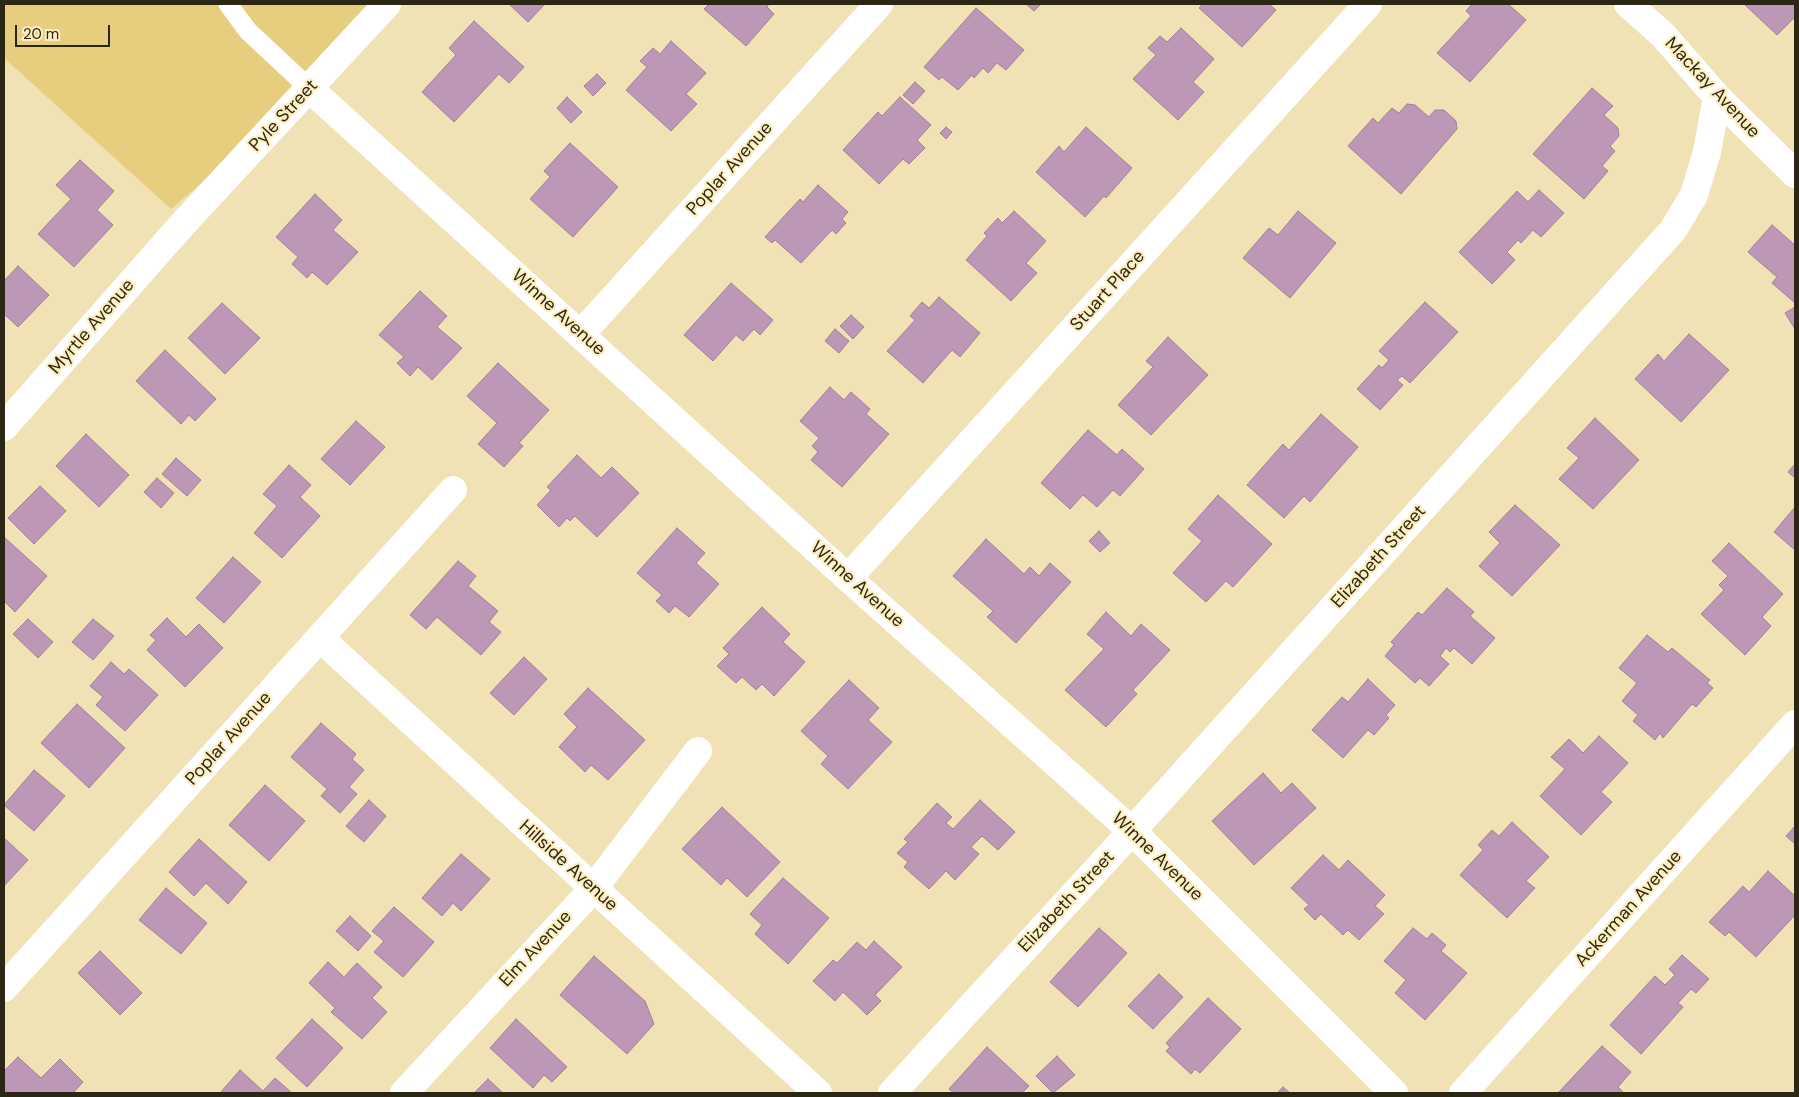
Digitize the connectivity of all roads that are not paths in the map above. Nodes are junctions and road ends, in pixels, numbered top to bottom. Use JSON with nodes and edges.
{"nodes":[{"id":1,"x":228,"y":4,"type":"edge"},
{"id":2,"x":386,"y":4,"type":"edge"},
{"id":3,"x":879,"y":4,"type":"edge"},
{"id":4,"x":1368,"y":4,"type":"edge"},
{"id":5,"x":1628,"y":4,"type":"edge"},
{"id":6,"x":1662,"y":4,"type":"edge"},
{"id":7,"x":1662,"y":35,"type":"junction"},
{"id":8,"x":310,"y":89,"type":"junction"},
{"id":9,"x":1718,"y":97,"type":"junction"},
{"id":10,"x":1795,"y":174,"type":"edge"},
{"id":11,"x":181,"y":226,"type":"joint"},
{"id":12,"x":581,"y":334,"type":"junction"},
{"id":13,"x":4,"y":427,"type":"edge"},
{"id":14,"x":453,"y":490,"type":"dead end"},
{"id":15,"x":848,"y":578,"type":"junction"},
{"id":16,"x":320,"y":638,"type":"junction"},
{"id":17,"x":1795,"y":724,"type":"edge"},
{"id":18,"x":698,"y":751,"type":"dead end"},
{"id":19,"x":1132,"y":831,"type":"junction"},
{"id":20,"x":593,"y":888,"type":"junction"},
{"id":21,"x":4,"y":988,"type":"edge"},
{"id":22,"x":404,"y":1093,"type":"edge"},
{"id":23,"x":818,"y":1093,"type":"edge"},
{"id":24,"x":892,"y":1093,"type":"edge"},
{"id":25,"x":1394,"y":1093,"type":"edge"},
{"id":26,"x":1463,"y":1093,"type":"edge"}],
"edges":[{"from":1,"to":8,"type":"lane"},
{"from":2,"to":8,"type":"street","name":"Pyle Street"},
{"from":3,"to":12,"type":"street","name":"Poplar Avenue"},
{"from":4,"to":15,"type":"street","name":"Stuart Place"},
{"from":5,"to":7,"type":"street","name":"Mackay Avenue"},
{"from":6,"to":7,"type":"street"},
{"from":7,"to":9,"type":"street","name":"Mackay Avenue"},
{"from":8,"to":11,"type":"street","name":"Pyle Street"},
{"from":8,"to":12,"type":"street","name":"Winne Avenue"},
{"from":9,"to":10,"type":"street","name":"Mackay Avenue"},
{"from":9,"to":19,"type":"street","name":"Elizabeth Street"},
{"from":11,"to":13,"type":"street","name":"Myrtle Avenue"},
{"from":12,"to":15,"type":"street","name":"Winne Avenue"},
{"from":14,"to":16,"type":"street","name":"Poplar Avenue"},
{"from":15,"to":19,"type":"street","name":"Winne Avenue"},
{"from":16,"to":20,"type":"street","name":"Hillside Avenue"},
{"from":16,"to":21,"type":"street","name":"Poplar Avenue"},
{"from":17,"to":26,"type":"street","name":"Ackerman Avenue"},
{"from":18,"to":20,"type":"street","name":"Elm Avenue"},
{"from":19,"to":24,"type":"street","name":"Elizabeth Street"},
{"from":19,"to":25,"type":"street","name":"Winne Avenue"},
{"from":20,"to":22,"type":"street","name":"Elm Avenue"},
{"from":20,"to":23,"type":"street","name":"Hillside Avenue"}]}
